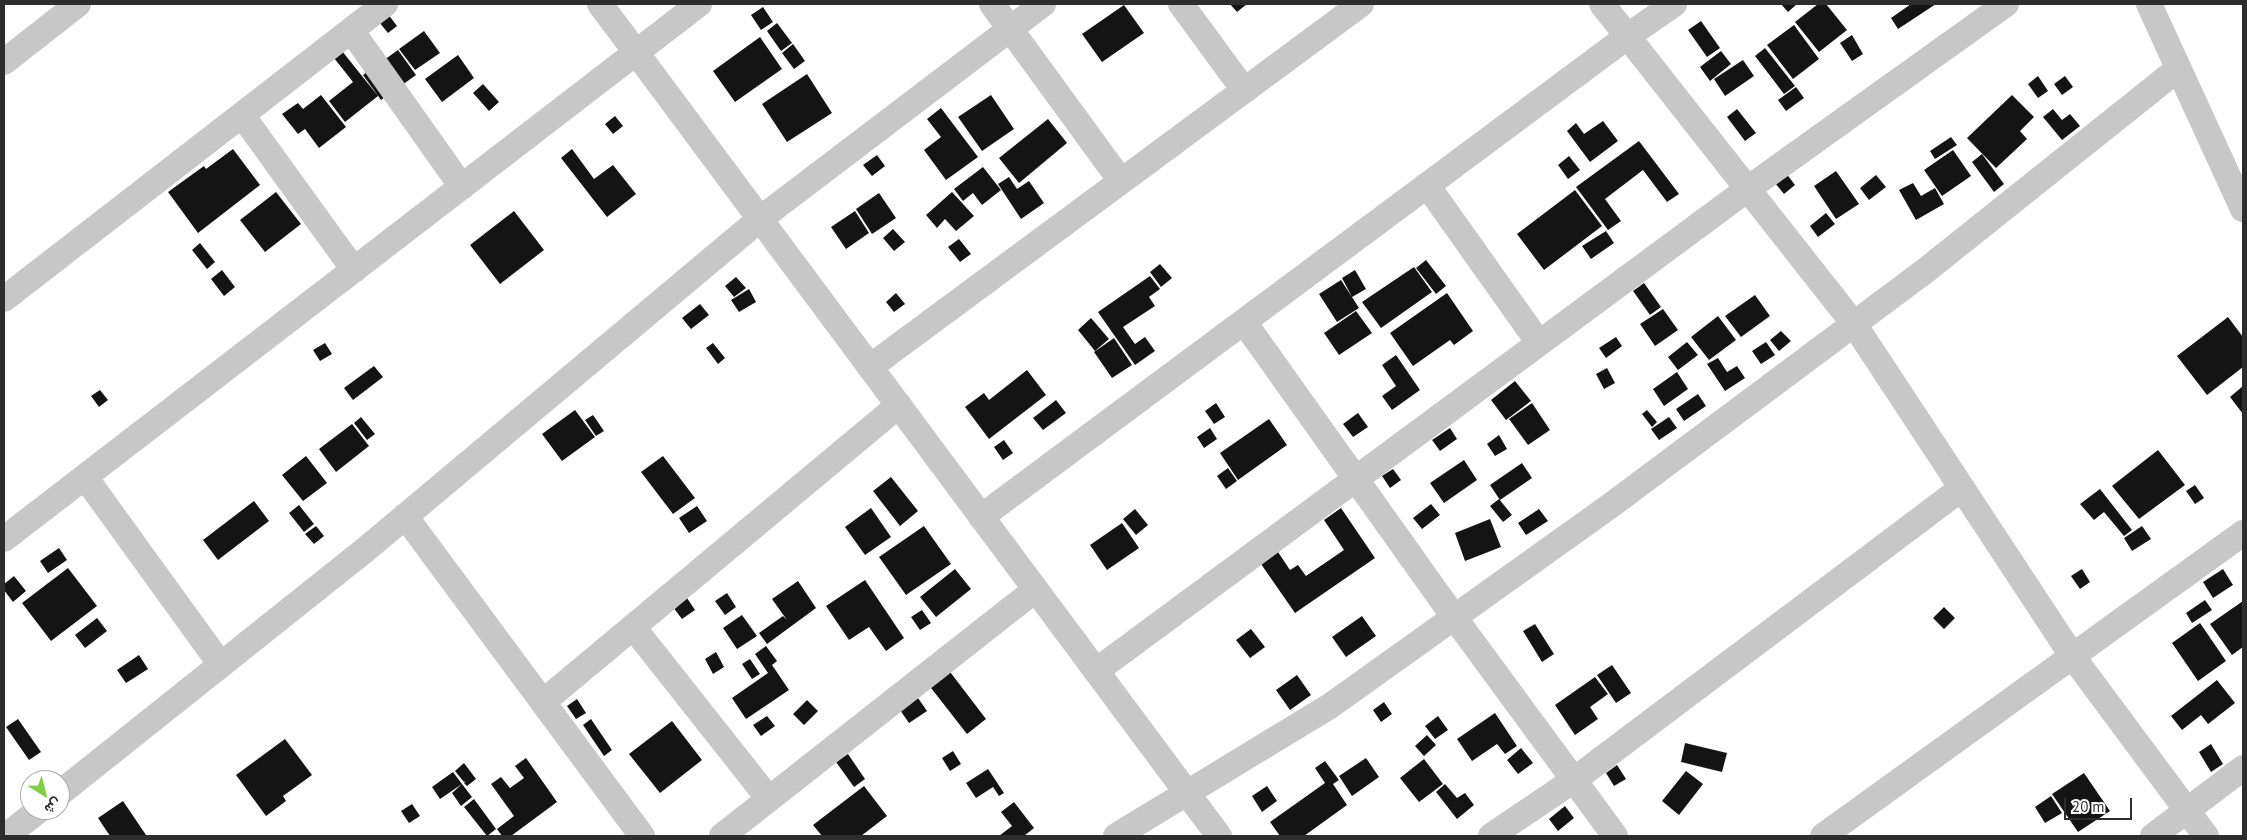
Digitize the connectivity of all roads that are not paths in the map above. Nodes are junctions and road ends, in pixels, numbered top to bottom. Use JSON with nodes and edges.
{"nodes":[{"id":1,"x":78,"y":4,"type":"edge"},
{"id":2,"x":385,"y":4,"type":"edge"},
{"id":3,"x":600,"y":4,"type":"edge"},
{"id":4,"x":699,"y":4,"type":"edge"},
{"id":5,"x":992,"y":4,"type":"edge"},
{"id":6,"x":1043,"y":4,"type":"edge"},
{"id":7,"x":1181,"y":4,"type":"edge"},
{"id":8,"x":1361,"y":4,"type":"edge"},
{"id":9,"x":1602,"y":4,"type":"edge"},
{"id":10,"x":1674,"y":4,"type":"edge"},
{"id":11,"x":2006,"y":4,"type":"edge"},
{"id":12,"x":2149,"y":4,"type":"edge"},
{"id":13,"x":1010,"y":29,"type":"junction"},
{"id":14,"x":351,"y":30,"type":"junction"},
{"id":15,"x":1628,"y":36,"type":"junction"},
{"id":16,"x":637,"y":53,"type":"junction"},
{"id":17,"x":4,"y":62,"type":"edge"},
{"id":18,"x":2178,"y":68,"type":"junction"},
{"id":19,"x":1244,"y":90,"type":"junction"},
{"id":20,"x":242,"y":115,"type":"junction"},
{"id":21,"x":1121,"y":181,"type":"junction"},
{"id":22,"x":1427,"y":185,"type":"junction"},
{"id":23,"x":462,"y":187,"type":"junction"},
{"id":24,"x":1749,"y":188,"type":"junction"},
{"id":25,"x":2243,"y":208,"type":"edge"},
{"id":26,"x":760,"y":219,"type":"junction"},
{"id":27,"x":354,"y":270,"type":"junction"},
{"id":28,"x":4,"y":299,"type":"edge"},
{"id":29,"x":1244,"y":322,"type":"junction"},
{"id":30,"x":1854,"y":324,"type":"junction"},
{"id":31,"x":1539,"y":343,"type":"junction"},
{"id":32,"x":870,"y":367,"type":"junction"},
{"id":33,"x":898,"y":405,"type":"junction"},
{"id":34,"x":85,"y":477,"type":"junction"},
{"id":35,"x":1355,"y":479,"type":"junction"},
{"id":36,"x":1962,"y":488,"type":"junction"},
{"id":37,"x":405,"y":516,"type":"junction"},
{"id":38,"x":981,"y":517,"type":"junction"},
{"id":39,"x":2243,"y":532,"type":"edge"},
{"id":40,"x":4,"y":539,"type":"edge"},
{"id":41,"x":1036,"y":590,"type":"junction"},
{"id":42,"x":1454,"y":618,"type":"junction"},
{"id":43,"x":633,"y":627,"type":"junction"},
{"id":44,"x":2074,"y":657,"type":"junction"},
{"id":45,"x":221,"y":665,"type":"junction"},
{"id":46,"x":1096,"y":671,"type":"junction"},
{"id":47,"x":543,"y":702,"type":"junction"},
{"id":48,"x":2243,"y":768,"type":"edge"},
{"id":49,"x":1574,"y":780,"type":"junction"},
{"id":50,"x":70,"y":785,"type":"edge"},
{"id":51,"x":1187,"y":793,"type":"junction"},
{"id":52,"x":770,"y":799,"type":"junction"},
{"id":53,"x":2187,"y":810,"type":"junction"},
{"id":54,"x":26,"y":820,"type":"edge"},
{"id":55,"x":6,"y":836,"type":"edge"},
{"id":56,"x":642,"y":836,"type":"edge"},
{"id":57,"x":722,"y":836,"type":"edge"},
{"id":58,"x":1116,"y":836,"type":"edge"},
{"id":59,"x":1219,"y":836,"type":"edge"},
{"id":60,"x":1491,"y":836,"type":"edge"},
{"id":61,"x":1615,"y":836,"type":"edge"},
{"id":62,"x":1823,"y":836,"type":"edge"},
{"id":63,"x":2153,"y":836,"type":"edge"},
{"id":64,"x":2206,"y":836,"type":"edge"}],
"edges":[{"from":1,"to":17,"type":"street"},
{"from":2,"to":14,"type":"street"},
{"from":3,"to":16,"type":"street"},
{"from":4,"to":16,"type":"street"},
{"from":5,"to":13,"type":"street"},
{"from":6,"to":13,"type":"street"},
{"from":7,"to":19,"type":"street"},
{"from":8,"to":19,"type":"street"},
{"from":9,"to":15,"type":"street"},
{"from":10,"to":15,"type":"street"},
{"from":11,"to":24,"type":"street"},
{"from":12,"to":18,"type":"street"},
{"from":13,"to":21,"type":"street"},
{"from":13,"to":26,"type":"street"},
{"from":14,"to":20,"type":"street"},
{"from":14,"to":23,"type":"street"},
{"from":15,"to":22,"type":"street"},
{"from":15,"to":24,"type":"street"},
{"from":16,"to":23,"type":"street"},
{"from":16,"to":26,"type":"street"},
{"from":18,"to":25,"type":"street"},
{"from":18,"to":30,"type":"street"},
{"from":19,"to":21,"type":"street"},
{"from":20,"to":27,"type":"street"},
{"from":20,"to":28,"type":"street"},
{"from":21,"to":32,"type":"street"},
{"from":22,"to":29,"type":"street"},
{"from":22,"to":31,"type":"street"},
{"from":23,"to":27,"type":"street"},
{"from":24,"to":30,"type":"street"},
{"from":24,"to":31,"type":"street"},
{"from":26,"to":32,"type":"street"},
{"from":26,"to":37,"type":"street"},
{"from":27,"to":34,"type":"street"},
{"from":29,"to":35,"type":"street"},
{"from":29,"to":38,"type":"street"},
{"from":30,"to":36,"type":"street"},
{"from":30,"to":42,"type":"street"},
{"from":31,"to":35,"type":"street"},
{"from":32,"to":33,"type":"street"},
{"from":33,"to":38,"type":"street"},
{"from":33,"to":43,"type":"street"},
{"from":34,"to":40,"type":"street"},
{"from":34,"to":45,"type":"street"},
{"from":35,"to":42,"type":"street"},
{"from":35,"to":46,"type":"street"},
{"from":36,"to":44,"type":"street"},
{"from":36,"to":49,"type":"street"},
{"from":37,"to":45,"type":"street"},
{"from":37,"to":47,"type":"street"},
{"from":38,"to":41,"type":"street"},
{"from":39,"to":44,"type":"street"},
{"from":41,"to":46,"type":"street"},
{"from":41,"to":52,"type":"street"},
{"from":42,"to":49,"type":"street"},
{"from":42,"to":51,"type":"street"},
{"from":43,"to":47,"type":"street"},
{"from":43,"to":52,"type":"street"},
{"from":44,"to":53,"type":"street"},
{"from":44,"to":62,"type":"street"},
{"from":45,"to":50,"type":"street"},
{"from":46,"to":51,"type":"street"},
{"from":47,"to":56,"type":"street"},
{"from":48,"to":53,"type":"street"},
{"from":49,"to":60,"type":"street"},
{"from":49,"to":61,"type":"street"},
{"from":51,"to":58,"type":"street"},
{"from":51,"to":59,"type":"street"},
{"from":52,"to":57,"type":"street"},
{"from":53,"to":63,"type":"street"},
{"from":53,"to":64,"type":"street"},
{"from":54,"to":55,"type":"street"}]}
